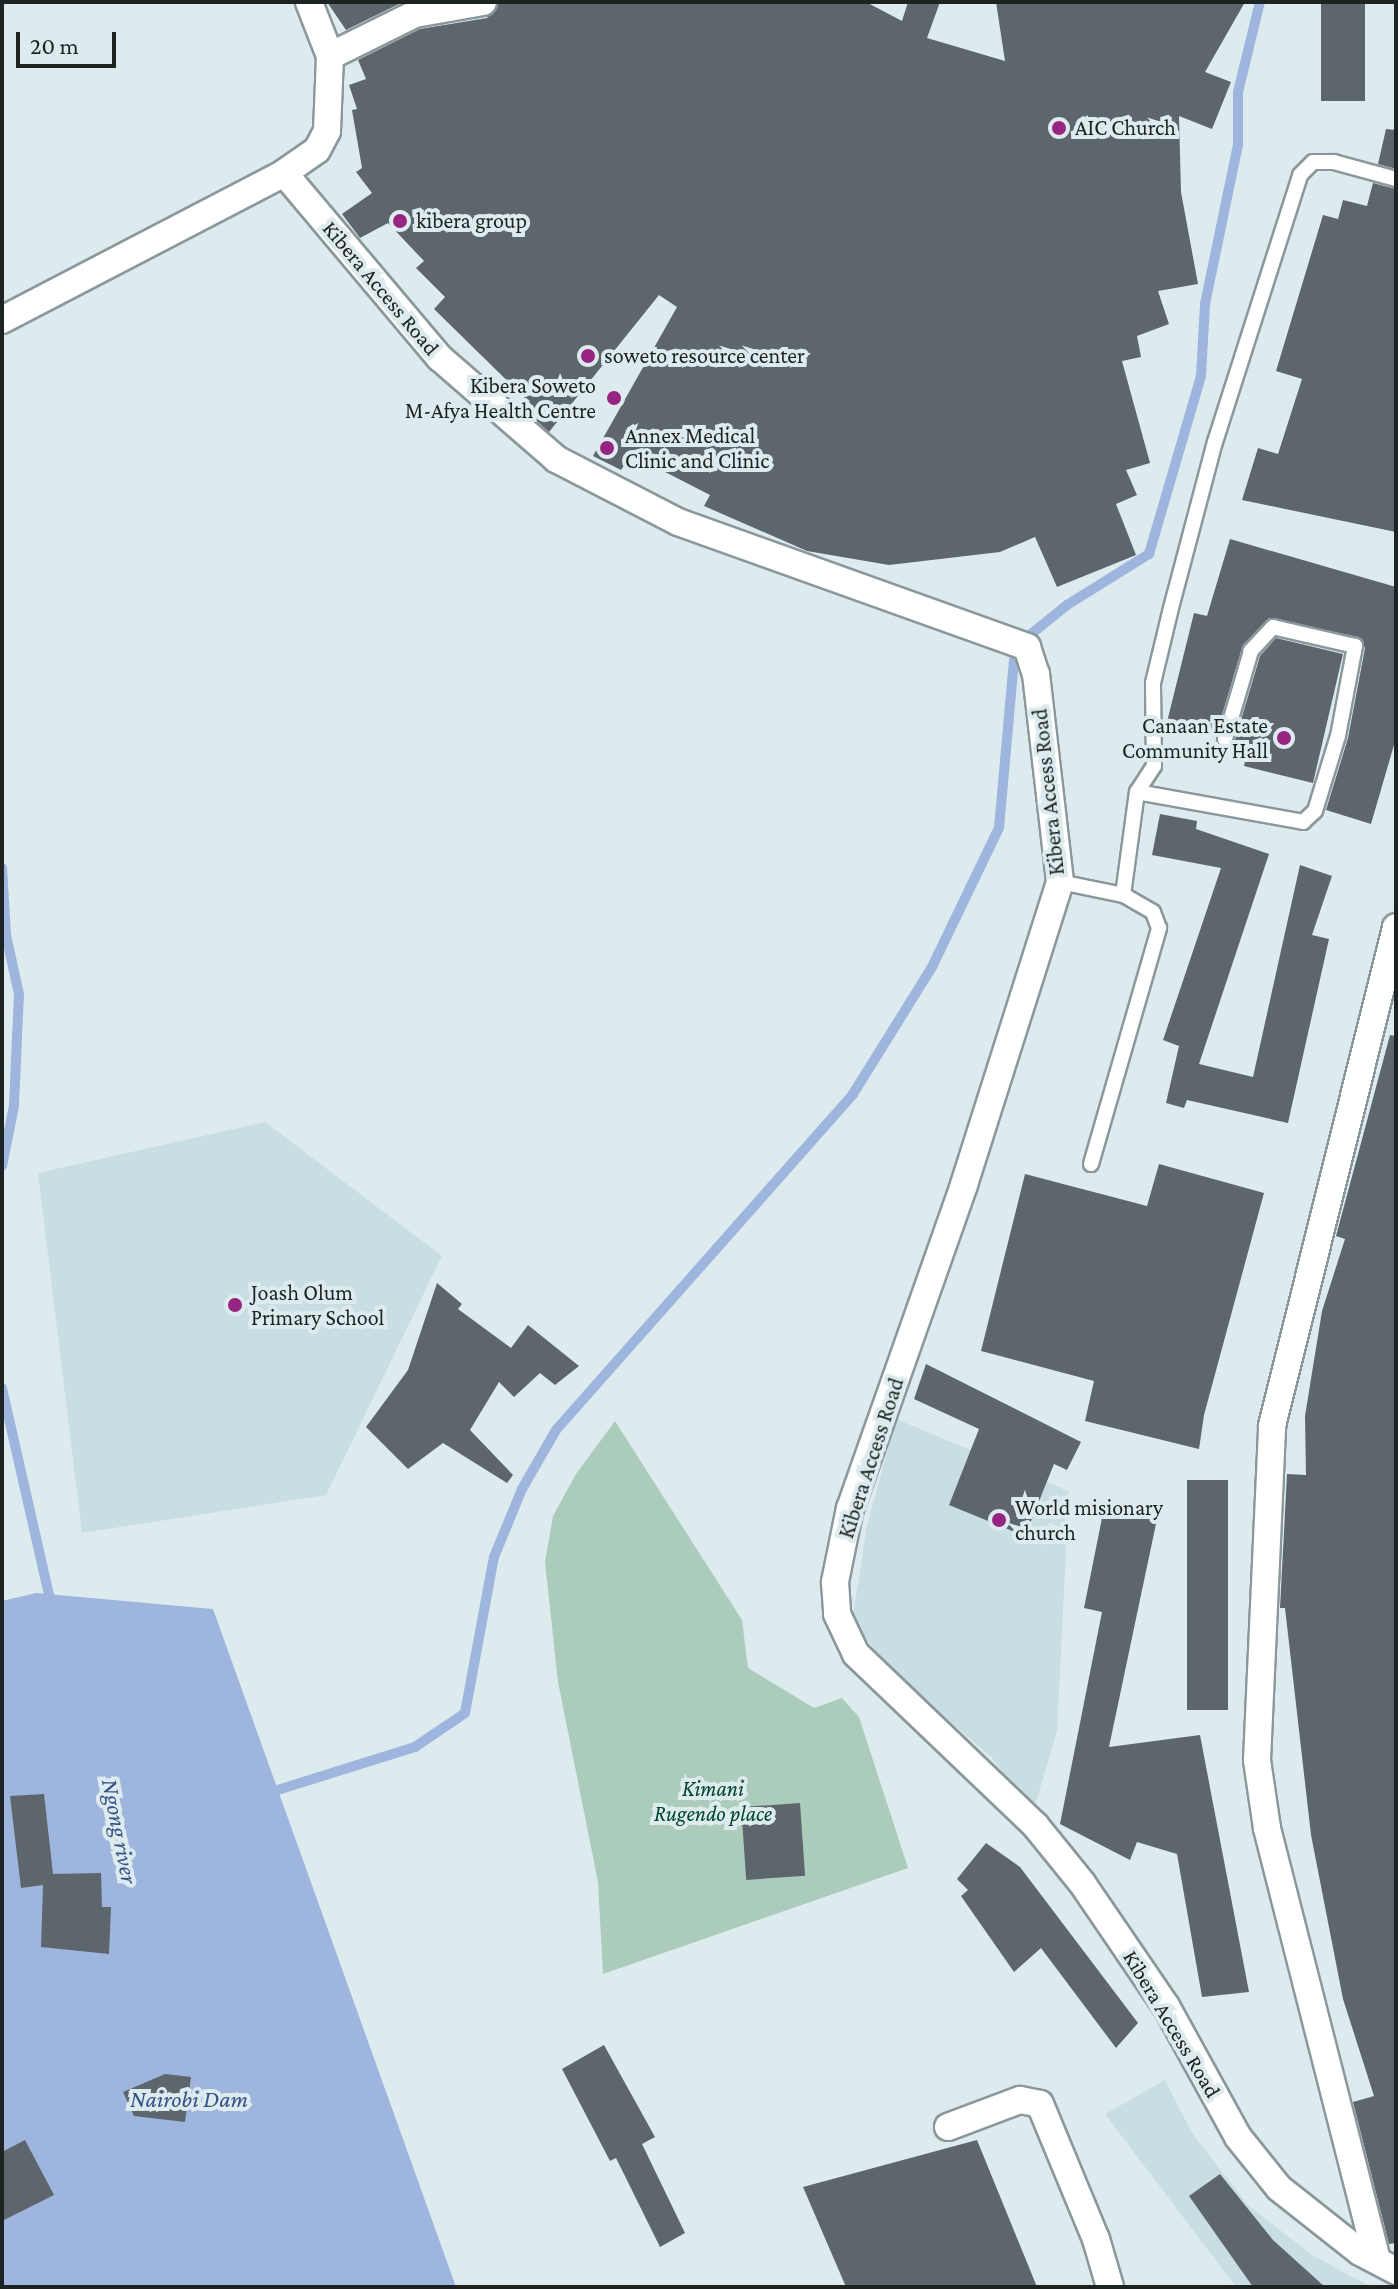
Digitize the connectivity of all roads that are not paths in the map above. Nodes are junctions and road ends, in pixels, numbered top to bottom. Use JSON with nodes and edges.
{"nodes":[{"id":1,"x":309,"y":2,"type":"edge"},
{"id":2,"x":483,"y":2,"type":"edge"},
{"id":3,"x":330,"y":56,"type":"junction"},
{"id":4,"x":284,"y":173,"type":"junction"},
{"id":5,"x":1396,"y":179,"type":"edge"},
{"id":6,"x":13,"y":314,"type":"edge"},
{"id":7,"x":1225,"y":739,"type":"dead end"},
{"id":8,"x":1137,"y":792,"type":"junction"},
{"id":9,"x":1060,"y":882,"type":"junction"},
{"id":10,"x":1123,"y":895,"type":"junction"},
{"id":11,"x":1396,"y":927,"type":"edge"},
{"id":12,"x":1091,"y":1164,"type":"dead end"},
{"id":13,"x":948,"y":2127,"type":"dead end"},
{"id":14,"x":1387,"y":2266,"type":"edge"},
{"id":15,"x":1110,"y":2287,"type":"edge"}],
"edges":[{"from":1,"to":3,"type":"street"},
{"from":2,"to":3,"type":"street"},
{"from":3,"to":4,"type":"street"},
{"from":4,"to":6,"type":"street"},
{"from":4,"to":9,"type":"street","name":"Kibera Access Road"},
{"from":5,"to":8,"type":"lane"},
{"from":7,"to":8,"type":"lane"},
{"from":8,"to":10,"type":"lane"},
{"from":9,"to":10,"type":"lane"},
{"from":9,"to":14,"type":"street","name":"Kibera Access Road"},
{"from":10,"to":12,"type":"lane"},
{"from":11,"to":14,"type":"street"},
{"from":13,"to":15,"type":"street"}]}
